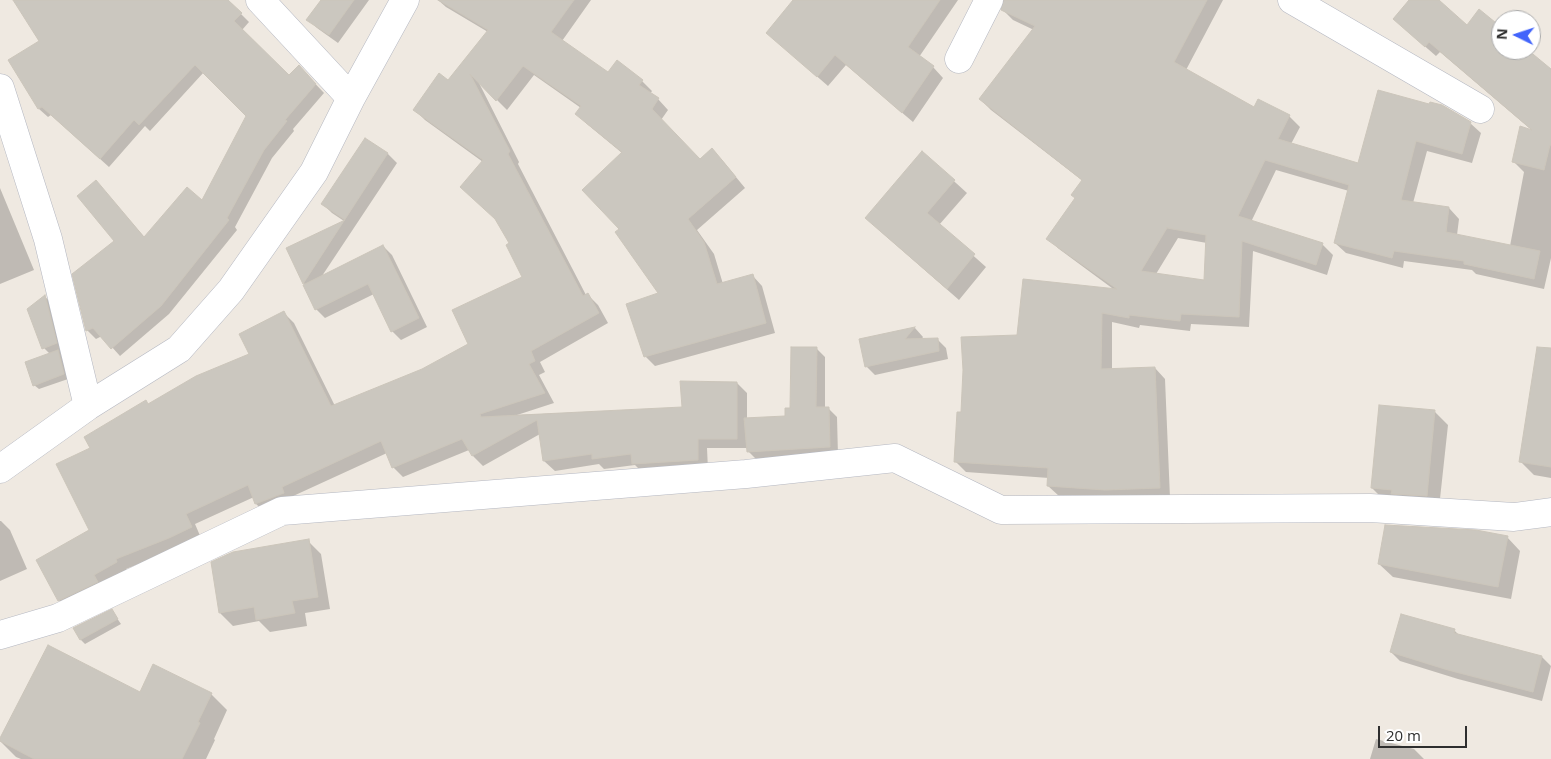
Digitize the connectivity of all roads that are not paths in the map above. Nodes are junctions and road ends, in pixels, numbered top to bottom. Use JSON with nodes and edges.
{"nodes":[{"id":1,"x":260,"y":0,"type":"edge"},
{"id":2,"x":405,"y":0,"type":"edge"},
{"id":3,"x":989,"y":0,"type":"edge"},
{"id":4,"x":1292,"y":0,"type":"edge"},
{"id":5,"x":959,"y":59,"type":"dead end"},
{"id":6,"x":0,"y":88,"type":"edge"},
{"id":7,"x":351,"y":98,"type":"junction"},
{"id":8,"x":1480,"y":109,"type":"dead end"},
{"id":9,"x":88,"y":406,"type":"junction"},
{"id":10,"x":0,"y":468,"type":"edge"},
{"id":11,"x":1551,"y":512,"type":"edge"},
{"id":12,"x":0,"y":635,"type":"edge"}],
"edges":[{"from":1,"to":7,"type":"street"},
{"from":2,"to":7,"type":"street"},
{"from":3,"to":5,"type":"street"},
{"from":4,"to":8,"type":"street"},
{"from":6,"to":9,"type":"street"},
{"from":7,"to":9,"type":"street"},
{"from":9,"to":10,"type":"street"},
{"from":11,"to":12,"type":"street"}]}
